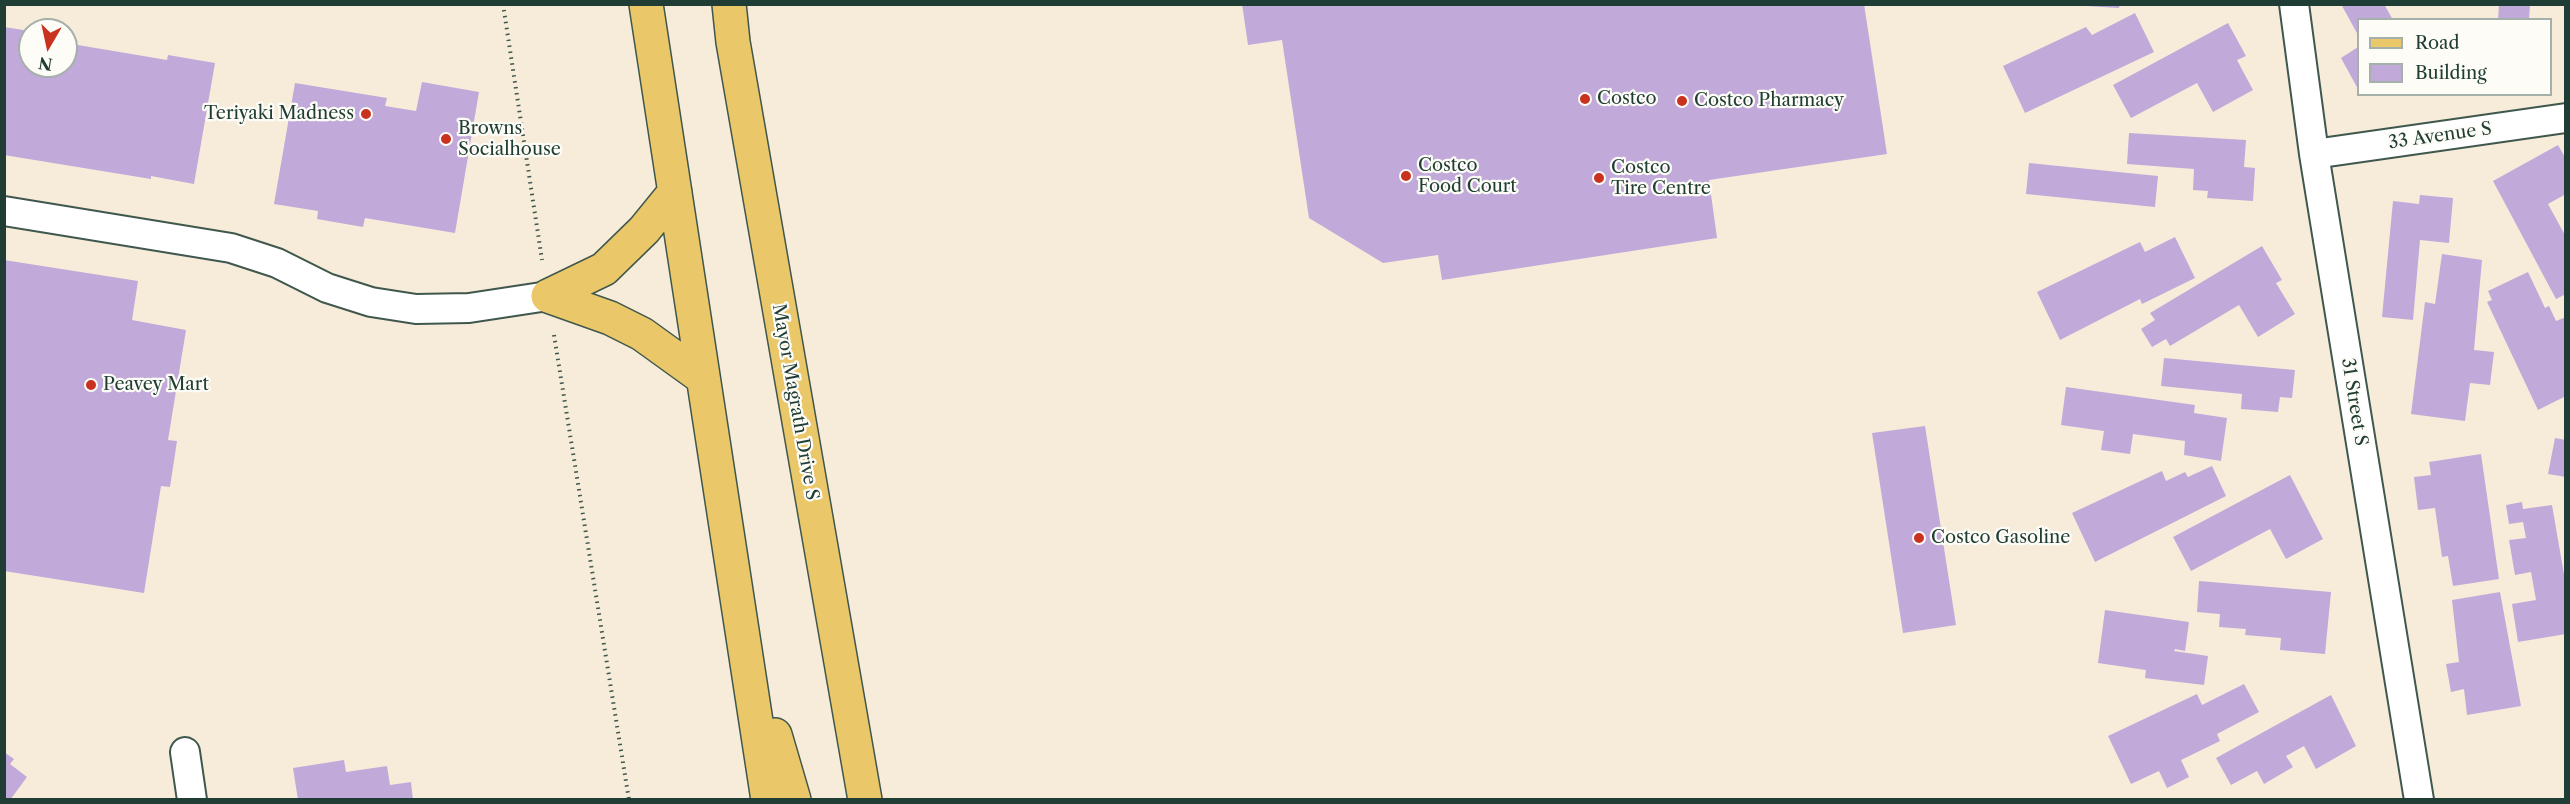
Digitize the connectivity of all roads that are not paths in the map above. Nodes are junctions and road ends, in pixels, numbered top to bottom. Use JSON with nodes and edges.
{"nodes":[{"id":1,"x":646,"y":4,"type":"edge"},
{"id":2,"x":727,"y":4,"type":"edge"},
{"id":3,"x":2294,"y":4,"type":"edge"},
{"id":4,"x":2565,"y":118,"type":"edge"},
{"id":5,"x":2314,"y":154,"type":"junction"},
{"id":6,"x":675,"y":192,"type":"junction"},
{"id":7,"x":4,"y":211,"type":"edge"},
{"id":8,"x":548,"y":296,"type":"junction"},
{"id":9,"x":703,"y":378,"type":"junction"},
{"id":10,"x":740,"y":619,"type":"junction"},
{"id":11,"x":185,"y":752,"type":"dead end"},
{"id":12,"x":192,"y":800,"type":"edge"},
{"id":13,"x":768,"y":800,"type":"edge"},
{"id":14,"x":794,"y":800,"type":"edge"},
{"id":15,"x":865,"y":800,"type":"edge"},
{"id":16,"x":2419,"y":800,"type":"edge"}],
"edges":[{"from":1,"to":6,"type":"main road"},
{"from":2,"to":15,"type":"main road","name":"Mayor Magrath Drive S"},
{"from":3,"to":5,"type":"street","name":"31 Street S"},
{"from":4,"to":5,"type":"street","name":"33 Avenue S"},
{"from":5,"to":16,"type":"street","name":"31 Street S"},
{"from":6,"to":8,"type":"main road"},
{"from":6,"to":9,"type":"main road"},
{"from":7,"to":8,"type":"street"},
{"from":8,"to":9,"type":"main road"},
{"from":9,"to":10,"type":"main road"},
{"from":10,"to":13,"type":"main road"},
{"from":10,"to":14,"type":"main road"},
{"from":11,"to":12,"type":"street"}]}
